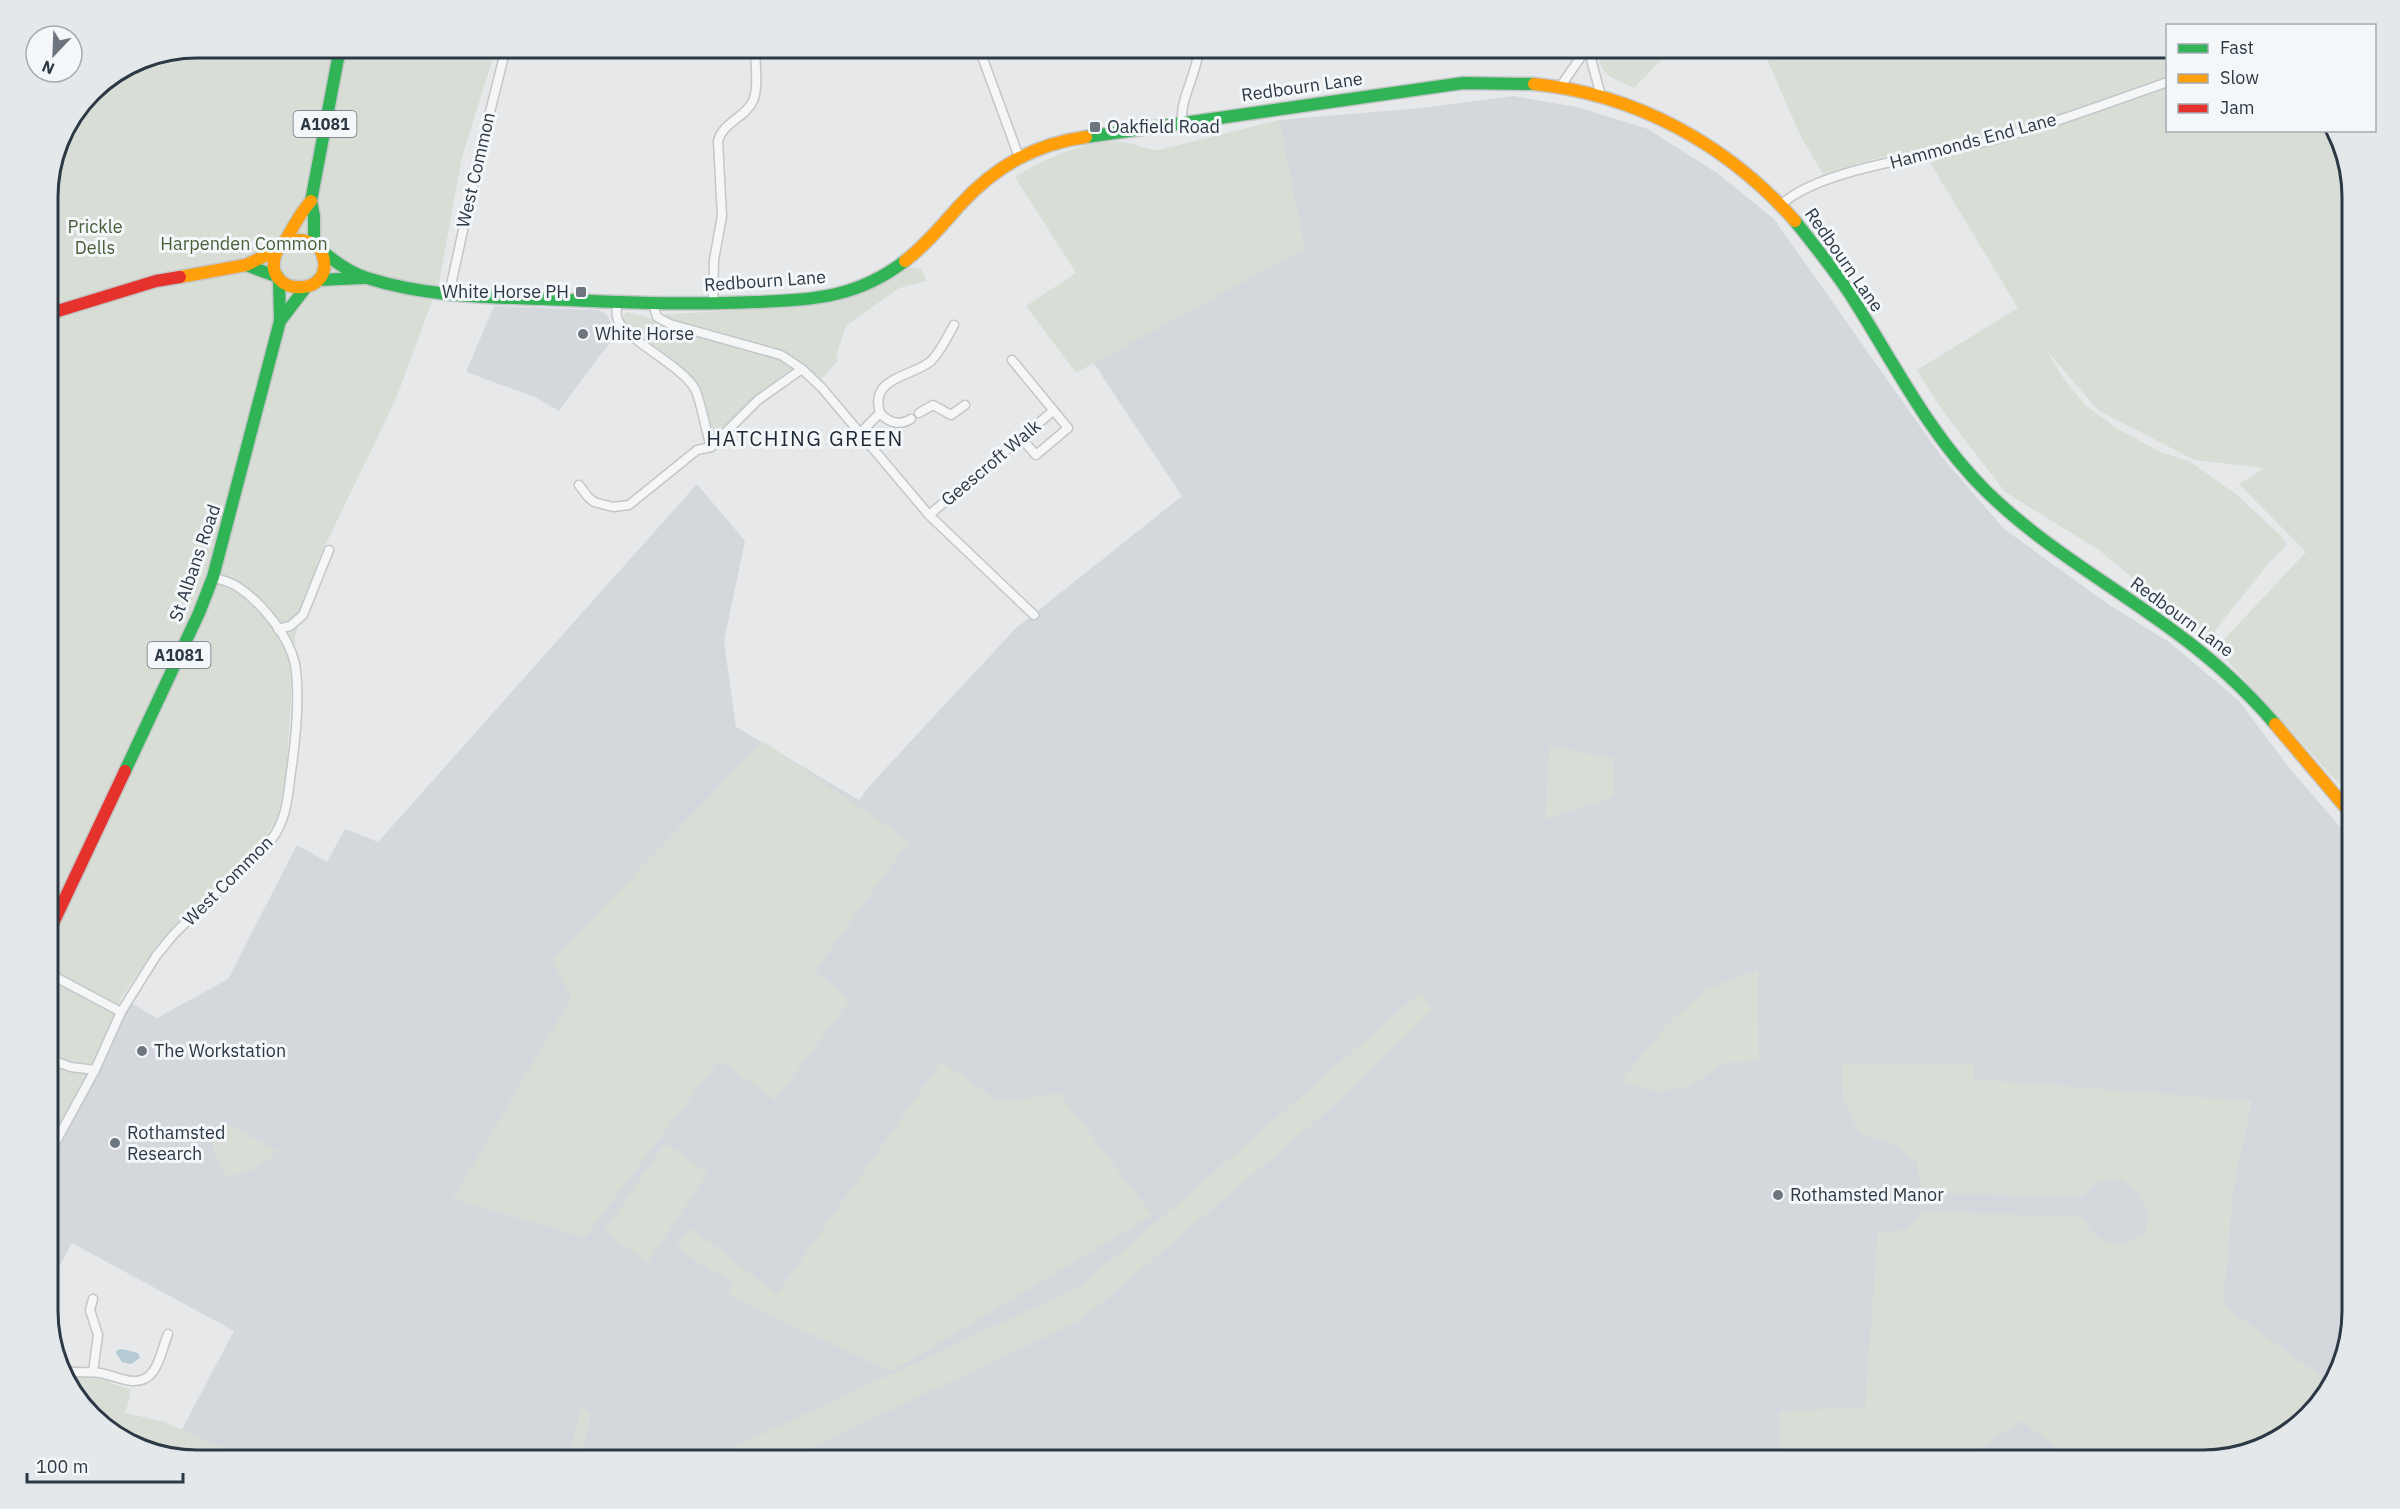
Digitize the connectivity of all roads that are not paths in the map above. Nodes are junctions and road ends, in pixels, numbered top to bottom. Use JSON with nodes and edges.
{"nodes":[{"id":1,"x":338,"y":58,"type":"edge"},
{"id":2,"x":504,"y":58,"type":"edge"},
{"id":3,"x":755,"y":58,"type":"edge"},
{"id":4,"x":983,"y":58,"type":"edge"},
{"id":5,"x":1198,"y":58,"type":"edge"},
{"id":6,"x":1580,"y":58,"type":"edge"},
{"id":7,"x":1590,"y":58,"type":"edge"},
{"id":8,"x":2166,"y":83,"type":"edge"},
{"id":9,"x":1560,"y":87,"type":"junction"},
{"id":10,"x":1601,"y":96,"type":"junction"},
{"id":11,"x":1182,"y":123,"type":"junction"},
{"id":12,"x":1019,"y":157,"type":"junction"},
{"id":13,"x":311,"y":201,"type":"junction"},
{"id":14,"x":1782,"y":204,"type":"junction"},
{"id":15,"x":281,"y":246,"type":"junction"},
{"id":16,"x":317,"y":246,"type":"junction"},
{"id":17,"x":246,"y":265,"type":"junction"},
{"id":18,"x":279,"y":278,"type":"junction"},
{"id":19,"x":365,"y":278,"type":"junction"},
{"id":20,"x":318,"y":280,"type":"junction"},
{"id":21,"x":306,"y":287,"type":"junction"},
{"id":22,"x":449,"y":294,"type":"junction"},
{"id":23,"x":617,"y":303,"type":"junction"},
{"id":24,"x":653,"y":304,"type":"junction"},
{"id":25,"x":713,"y":305,"type":"junction"},
{"id":26,"x":59,"y":311,"type":"edge"},
{"id":27,"x":280,"y":321,"type":"junction"},
{"id":28,"x":954,"y":325,"type":"dead end"},
{"id":29,"x":1012,"y":360,"type":"dead end"},
{"id":30,"x":801,"y":369,"type":"junction"},
{"id":31,"x":965,"y":405,"type":"dead end"},
{"id":32,"x":1053,"y":411,"type":"junction"},
{"id":33,"x":880,"y":413,"type":"junction"},
{"id":34,"x":919,"y":413,"type":"dead end"},
{"id":35,"x":911,"y":419,"type":"dead end"},
{"id":36,"x":860,"y":433,"type":"junction"},
{"id":37,"x":1021,"y":438,"type":"junction"},
{"id":38,"x":711,"y":447,"type":"junction"},
{"id":39,"x":579,"y":484,"type":"dead end"},
{"id":40,"x":929,"y":514,"type":"junction"},
{"id":41,"x":329,"y":550,"type":"dead end"},
{"id":42,"x":213,"y":577,"type":"junction"},
{"id":43,"x":1034,"y":615,"type":"dead end"},
{"id":44,"x":278,"y":629,"type":"junction"},
{"id":45,"x":2342,"y":803,"type":"edge"},
{"id":46,"x":59,"y":911,"type":"edge"},
{"id":47,"x":59,"y":979,"type":"edge"},
{"id":48,"x":121,"y":1012,"type":"junction"},
{"id":49,"x":59,"y":1063,"type":"edge"},
{"id":50,"x":95,"y":1070,"type":"junction"},
{"id":51,"x":59,"y":1136,"type":"edge"},
{"id":52,"x":93,"y":1299,"type":"dead end"},
{"id":53,"x":168,"y":1334,"type":"dead end"},
{"id":54,"x":72,"y":1372,"type":"edge"},
{"id":55,"x":93,"y":1372,"type":"junction"}],
"edges":[{"from":1,"to":13,"type":"main road","name":"St Albans Road","number":"A1081"},
{"from":2,"to":22,"type":"street","name":"West Common"},
{"from":3,"to":25,"type":"street"},
{"from":4,"to":12,"type":"street"},
{"from":5,"to":11,"type":"street"},
{"from":6,"to":9,"type":"street"},
{"from":7,"to":10,"type":"street"},
{"from":8,"to":14,"type":"street","name":"Hammonds End Lane"},
{"from":9,"to":10,"type":"main road","name":"Redbourn Lane"},
{"from":9,"to":11,"type":"main road","name":"Redbourn Lane"},
{"from":10,"to":14,"type":"main road","name":"Redbourn Lane"},
{"from":11,"to":12,"type":"main road","name":"Redbourn Lane"},
{"from":12,"to":25,"type":"main road","name":"Redbourn Lane"},
{"from":13,"to":15,"type":"main road","name":"St Albans Road","number":"A1081"},
{"from":13,"to":16,"type":"main road","name":"St Albans Road","number":"A1081"},
{"from":14,"to":45,"type":"main road","name":"Redbourn Lane"},
{"from":15,"to":16,"type":"main road"},
{"from":15,"to":17,"type":"main road"},
{"from":15,"to":18,"type":"main road","name":"St Albans Road"},
{"from":16,"to":19,"type":"main road","name":"Redbourn Lane"},
{"from":16,"to":20,"type":"main road","name":"St Albans Road"},
{"from":17,"to":18,"type":"main road"},
{"from":17,"to":26,"type":"main road"},
{"from":18,"to":21,"type":"main road"},
{"from":18,"to":27,"type":"main road","name":"St Albans Road","number":"A1081"},
{"from":19,"to":20,"type":"main road","name":"Redbourn Lane"},
{"from":19,"to":22,"type":"main road","name":"Redbourn Lane"},
{"from":20,"to":21,"type":"main road","name":"St Albans Road"},
{"from":21,"to":27,"type":"main road","name":"St Albans Road","number":"A1081"},
{"from":22,"to":23,"type":"main road","name":"Redbourn Lane"},
{"from":23,"to":24,"type":"main road","name":"Redbourn Lane"},
{"from":23,"to":38,"type":"street"},
{"from":24,"to":25,"type":"main road","name":"Redbourn Lane"},
{"from":24,"to":30,"type":"street"},
{"from":27,"to":42,"type":"main road","name":"St Albans Road","number":"A1081"},
{"from":28,"to":33,"type":"street"},
{"from":29,"to":32,"type":"street"},
{"from":30,"to":36,"type":"street"},
{"from":30,"to":38,"type":"street"},
{"from":31,"to":34,"type":"street"},
{"from":32,"to":37,"type":"street","name":"Geescroft Walk"},
{"from":32,"to":37,"type":"street"},
{"from":33,"to":35,"type":"street"},
{"from":33,"to":36,"type":"street"},
{"from":36,"to":40,"type":"street"},
{"from":37,"to":40,"type":"street","name":"Geescroft Walk"},
{"from":38,"to":39,"type":"street"},
{"from":40,"to":43,"type":"street"},
{"from":41,"to":44,"type":"street"},
{"from":42,"to":44,"type":"street","name":"West Common"},
{"from":42,"to":46,"type":"main road","name":"St Albans Road","number":"A1081"},
{"from":44,"to":48,"type":"street","name":"West Common"},
{"from":47,"to":48,"type":"street"},
{"from":48,"to":50,"type":"street","name":"West Common"},
{"from":49,"to":50,"type":"street"},
{"from":50,"to":51,"type":"street","name":"West Common"},
{"from":52,"to":55,"type":"street"},
{"from":53,"to":55,"type":"street"},
{"from":54,"to":55,"type":"street"}]}
